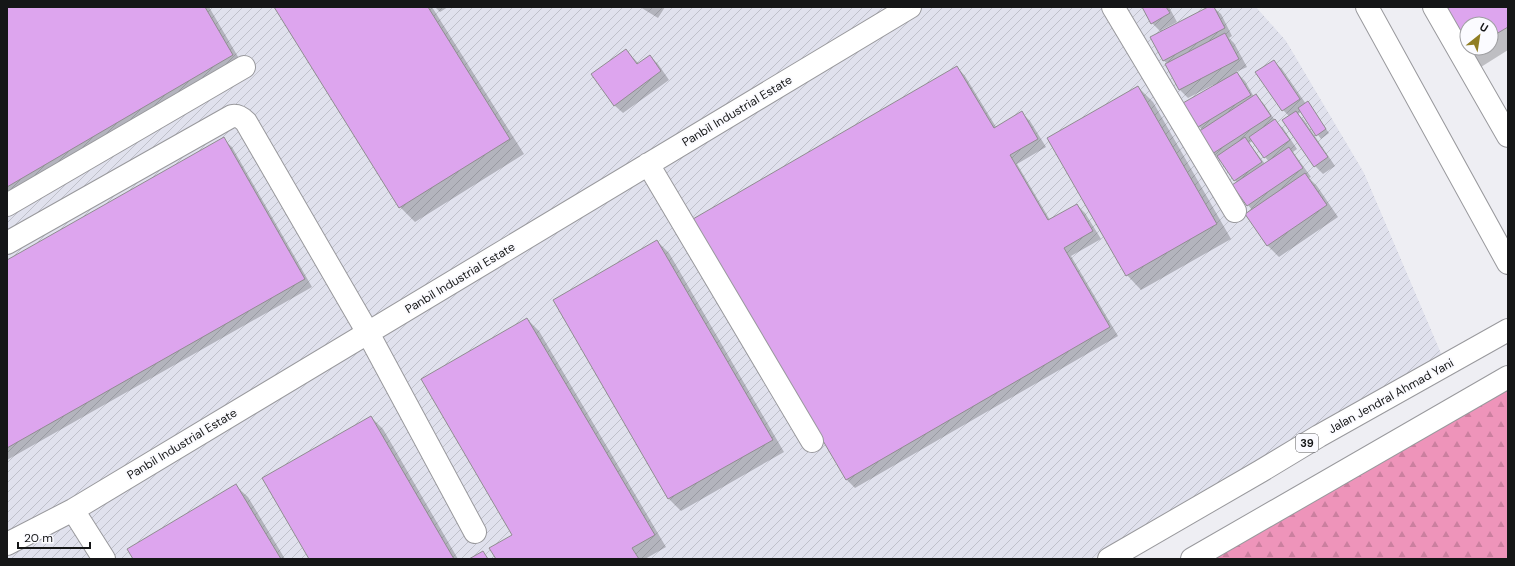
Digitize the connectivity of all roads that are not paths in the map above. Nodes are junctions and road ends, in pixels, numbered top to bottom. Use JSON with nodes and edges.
{"nodes":[{"id":1,"x":1113,"y":7,"type":"edge"},
{"id":2,"x":1367,"y":7,"type":"edge"},
{"id":3,"x":1434,"y":7,"type":"edge"},
{"id":4,"x":903,"y":9,"type":"edge"},
{"id":5,"x":244,"y":67,"type":"dead end"},
{"id":6,"x":1508,"y":136,"type":"edge"},
{"id":7,"x":648,"y":164,"type":"junction"},
{"id":8,"x":7,"y":205,"type":"edge"},
{"id":9,"x":1235,"y":211,"type":"dead end"},
{"id":10,"x":7,"y":243,"type":"edge"},
{"id":11,"x":1508,"y":263,"type":"edge"},
{"id":12,"x":1508,"y":330,"type":"edge"},
{"id":13,"x":368,"y":333,"type":"junction"},
{"id":14,"x":1508,"y":377,"type":"edge"},
{"id":15,"x":812,"y":441,"type":"dead end"},
{"id":16,"x":73,"y":510,"type":"junction"},
{"id":17,"x":475,"y":532,"type":"dead end"},
{"id":18,"x":7,"y":544,"type":"edge"},
{"id":19,"x":104,"y":559,"type":"edge"},
{"id":20,"x":1108,"y":559,"type":"edge"},
{"id":21,"x":1192,"y":559,"type":"edge"}],
"edges":[{"from":1,"to":9,"type":"main road"},
{"from":2,"to":11,"type":"main road"},
{"from":3,"to":6,"type":"main road"},
{"from":4,"to":7,"type":"main road","name":"Panbil Industrial Estate"},
{"from":5,"to":8,"type":"main road"},
{"from":7,"to":13,"type":"main road","name":"Panbil Industrial Estate"},
{"from":7,"to":15,"type":"main road"},
{"from":10,"to":13,"type":"main road"},
{"from":12,"to":20,"type":"main road","name":"Jalan Jendral Ahmad Yani","number":"39"},
{"from":13,"to":16,"type":"main road","name":"Panbil Industrial Estate"},
{"from":13,"to":17,"type":"main road"},
{"from":14,"to":21,"type":"main road"},
{"from":16,"to":18,"type":"main road","name":"Panbil Industrial Estate"},
{"from":16,"to":19,"type":"main road"}]}
